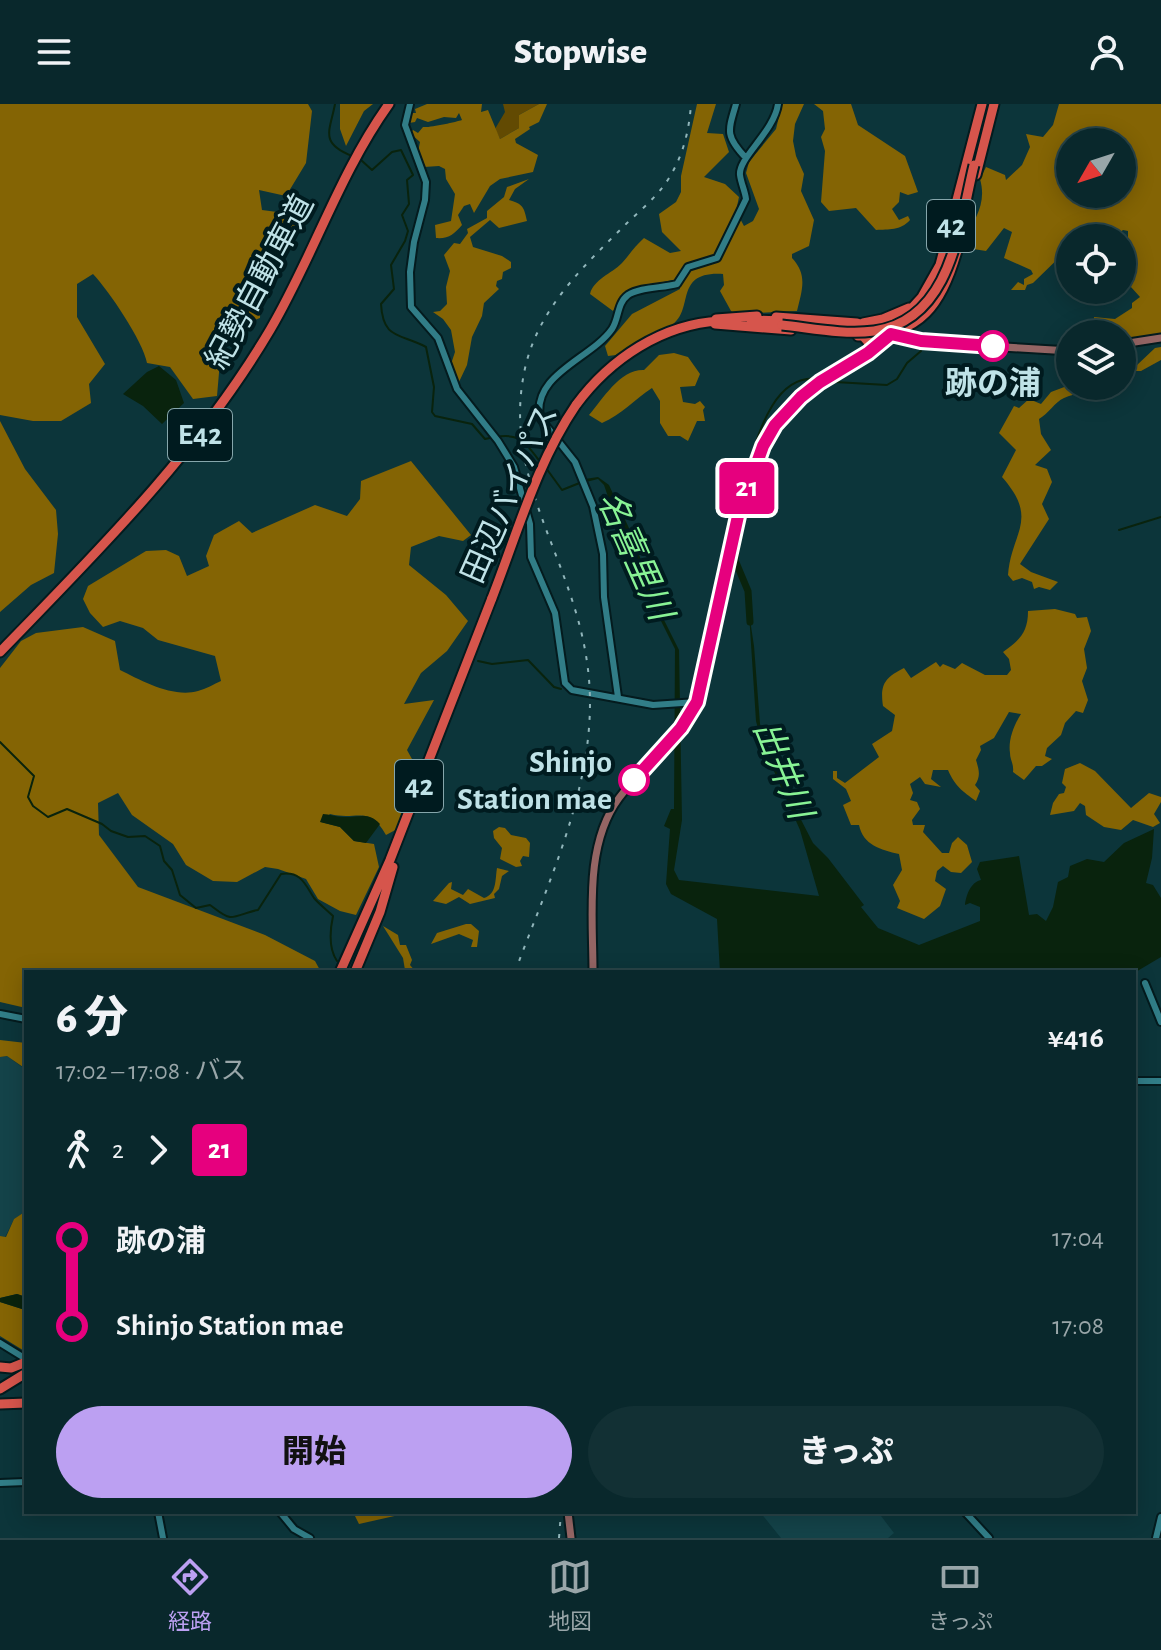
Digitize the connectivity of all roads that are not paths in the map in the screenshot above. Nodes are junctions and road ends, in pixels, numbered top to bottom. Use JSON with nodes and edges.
{"nodes":[{"id":1,"x":389,"y":104,"type":"edge"},
{"id":2,"x":410,"y":104,"type":"edge"},
{"id":3,"x":736,"y":104,"type":"edge"},
{"id":4,"x":778,"y":104,"type":"edge"},
{"id":5,"x":988,"y":104,"type":"edge"},
{"id":6,"x":746,"y":158,"type":"junction"},
{"id":7,"x":914,"y":305,"type":"junction"},
{"id":8,"x":915,"y":322,"type":"junction"},
{"id":9,"x":698,"y":323,"type":"junction"},
{"id":10,"x":782,"y":323,"type":"junction"},
{"id":11,"x":859,"y":323,"type":"junction"},
{"id":12,"x":715,"y":324,"type":"junction"},
{"id":13,"x":891,"y":334,"type":"junction"},
{"id":14,"x":863,"y":336,"type":"junction"},
{"id":15,"x":1161,"y":338,"type":"edge"},
{"id":16,"x":921,"y":341,"type":"junction"},
{"id":17,"x":1136,"y":342,"type":"edge"},
{"id":18,"x":1056,"y":350,"type":"edge"},
{"id":19,"x":868,"y":353,"type":"junction"},
{"id":20,"x":578,"y":407,"type":"junction"},
{"id":21,"x":494,"y":599,"type":"junction"},
{"id":22,"x":0,"y":652,"type":"edge"},
{"id":23,"x":618,"y":697,"type":"junction"},
{"id":24,"x":697,"y":702,"type":"junction"},
{"id":25,"x":393,"y":867,"type":"junction"},
{"id":26,"x":372,"y":905,"type":"junction"},
{"id":27,"x":334,"y":970,"type":"edge"},
{"id":28,"x":344,"y":970,"type":"edge"},
{"id":29,"x":344,"y":970,"type":"edge"},
{"id":30,"x":356,"y":970,"type":"edge"},
{"id":31,"x":593,"y":970,"type":"edge"},
{"id":32,"x":1145,"y":983,"type":"dead end"},
{"id":33,"x":0,"y":1014,"type":"edge"},
{"id":34,"x":24,"y":1019,"type":"edge"},
{"id":35,"x":1161,"y":1022,"type":"edge"},
{"id":36,"x":1136,"y":1081,"type":"edge"},
{"id":37,"x":1161,"y":1081,"type":"edge"},
{"id":38,"x":0,"y":1343,"type":"edge"},
{"id":39,"x":24,"y":1361,"type":"edge"},
{"id":40,"x":24,"y":1364,"type":"edge"},
{"id":41,"x":24,"y":1365,"type":"edge"},
{"id":42,"x":0,"y":1367,"type":"edge"},
{"id":43,"x":24,"y":1374,"type":"edge"},
{"id":44,"x":0,"y":1383,"type":"edge"},
{"id":45,"x":0,"y":1389,"type":"edge"},
{"id":46,"x":24,"y":1403,"type":"edge"},
{"id":47,"x":0,"y":1404,"type":"edge"},
{"id":48,"x":24,"y":1482,"type":"edge"},
{"id":49,"x":0,"y":1483,"type":"edge"},
{"id":50,"x":158,"y":1514,"type":"edge"},
{"id":51,"x":282,"y":1514,"type":"edge"},
{"id":52,"x":568,"y":1514,"type":"edge"},
{"id":53,"x":967,"y":1514,"type":"edge"},
{"id":54,"x":1161,"y":1517,"type":"edge"},
{"id":55,"x":163,"y":1538,"type":"edge"},
{"id":56,"x":310,"y":1538,"type":"edge"},
{"id":57,"x":571,"y":1538,"type":"edge"},
{"id":58,"x":989,"y":1538,"type":"edge"},
{"id":59,"x":1156,"y":1538,"type":"edge"}],
"edges":[{"from":1,"to":22,"type":"highway","name":"紀勢自動車道","number":"E42"},
{"from":2,"to":23,"type":"street"},
{"from":3,"to":6,"type":"street"},
{"from":4,"to":6,"type":"street"},
{"from":5,"to":7,"type":"highway","number":"42"},
{"from":5,"to":8,"type":"highway","number":"42"},
{"from":5,"to":10,"type":"highway","name":"田辺バイパス","number":"42","bridge":true},
{"from":6,"to":23,"type":"street"},
{"from":7,"to":11,"type":"highway","number":"42"},
{"from":7,"to":13,"type":"highway","number":"42"},
{"from":8,"to":13,"type":"highway","number":"42"},
{"from":8,"to":16,"type":"main road"},
{"from":9,"to":10,"type":"highway","name":"田辺バイパス","number":"42"},
{"from":9,"to":11,"type":"highway","number":"42"},
{"from":9,"to":20,"type":"highway","name":"田辺バイパス","number":"42"},
{"from":10,"to":12,"type":"highway","name":"田辺バイパス","number":"42"},
{"from":11,"to":13,"type":"highway","number":"42"},
{"from":12,"to":14,"type":"highway","number":"42"},
{"from":12,"to":20,"type":"highway","name":"田辺バイパス","number":"42"},
{"from":13,"to":14,"type":"highway","number":"42"},
{"from":13,"to":16,"type":"main road"},
{"from":13,"to":19,"type":"main road"},
{"from":14,"to":19,"type":"highway"},
{"from":15,"to":17,"type":"main road"},
{"from":16,"to":18,"type":"main road"},
{"from":19,"to":24,"type":"main road"},
{"from":20,"to":21,"type":"highway","name":"田辺バイパス","number":"42","bridge":true},
{"from":21,"to":25,"type":"highway","name":"田辺バイパス","number":"42"},
{"from":21,"to":26,"type":"highway","name":"田辺バイパス","number":"42"},
{"from":23,"to":24,"type":"street"},
{"from":24,"to":31,"type":"main road"},
{"from":25,"to":28,"type":"highway","name":"田辺バイパス","number":"42"},
{"from":25,"to":30,"type":"highway"},
{"from":26,"to":27,"type":"highway"},
{"from":26,"to":29,"type":"highway","name":"田辺バイパス","number":"42"},
{"from":32,"to":35,"type":"street"},
{"from":33,"to":34,"type":"street"},
{"from":36,"to":37,"type":"street"},
{"from":38,"to":39,"type":"street"},
{"from":40,"to":42,"type":"highway"},
{"from":41,"to":44,"type":"highway"},
{"from":43,"to":45,"type":"highway"},
{"from":46,"to":47,"type":"highway"},
{"from":48,"to":49,"type":"street"},
{"from":50,"to":55,"type":"street"},
{"from":51,"to":56,"type":"street"},
{"from":52,"to":57,"type":"main road"},
{"from":53,"to":58,"type":"street"},
{"from":54,"to":59,"type":"street"}]}
